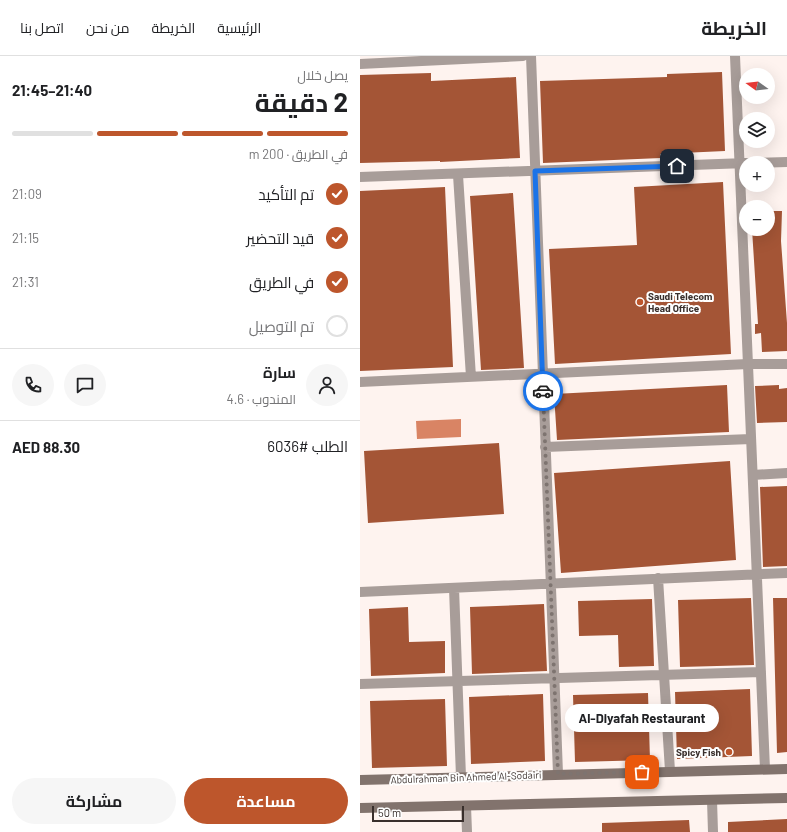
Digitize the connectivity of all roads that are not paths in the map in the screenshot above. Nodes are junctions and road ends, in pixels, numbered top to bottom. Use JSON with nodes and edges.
{"nodes":[{"id":1,"x":523,"y":56,"type":"edge"},
{"id":2,"x":531,"y":56,"type":"edge"},
{"id":3,"x":735,"y":56,"type":"edge"},
{"id":4,"x":360,"y":64,"type":"edge"},
{"id":5,"x":744,"y":156,"type":"edge"},
{"id":6,"x":775,"y":162,"type":"edge"},
{"id":7,"x":787,"y":162,"type":"edge"},
{"id":8,"x":739,"y":163,"type":"edge"},
{"id":9,"x":535,"y":171,"type":"junction"},
{"id":10,"x":458,"y":174,"type":"junction"},
{"id":11,"x":360,"y":177,"type":"edge"},
{"id":12,"x":745,"y":192,"type":"edge"},
{"id":13,"x":748,"y":364,"type":"junction"},
{"id":14,"x":787,"y":364,"type":"edge"},
{"id":15,"x":542,"y":374,"type":"junction"},
{"id":16,"x":471,"y":377,"type":"junction"},
{"id":17,"x":360,"y":382,"type":"edge"},
{"id":18,"x":751,"y":439,"type":"junction"},
{"id":19,"x":545,"y":447,"type":"junction"},
{"id":20,"x":787,"y":473,"type":"edge"},
{"id":21,"x":753,"y":475,"type":"junction"},
{"id":22,"x":787,"y":573,"type":"edge"},
{"id":23,"x":757,"y":574,"type":"junction"},
{"id":24,"x":658,"y":578,"type":"junction"},
{"id":25,"x":550,"y":583,"type":"junction"},
{"id":26,"x":454,"y":588,"type":"junction"},
{"id":27,"x":360,"y":592,"type":"edge"},
{"id":28,"x":761,"y":672,"type":"junction"},
{"id":29,"x":664,"y":675,"type":"junction"},
{"id":30,"x":554,"y":678,"type":"junction"},
{"id":31,"x":457,"y":681,"type":"junction"},
{"id":32,"x":360,"y":684,"type":"edge"},
{"id":33,"x":787,"y":768,"type":"edge"},
{"id":34,"x":765,"y":769,"type":"junction"},
{"id":35,"x":670,"y":771,"type":"junction"},
{"id":36,"x":558,"y":774,"type":"junction"},
{"id":37,"x":461,"y":777,"type":"junction"},
{"id":38,"x":360,"y":780,"type":"edge"},
{"id":39,"x":787,"y":798,"type":"edge"},
{"id":40,"x":712,"y":800,"type":"junction"},
{"id":41,"x":466,"y":806,"type":"junction"},
{"id":42,"x":360,"y":808,"type":"edge"},
{"id":43,"x":467,"y":832,"type":"edge"},
{"id":44,"x":713,"y":832,"type":"edge"}],
"edges":[{"from":1,"to":4,"type":"street"},
{"from":2,"to":9,"type":"street"},
{"from":3,"to":5,"type":"street"},
{"from":6,"to":7,"type":"street"},
{"from":8,"to":9,"type":"street"},
{"from":9,"to":10,"type":"street"},
{"from":9,"to":15,"type":"street"},
{"from":10,"to":11,"type":"street"},
{"from":10,"to":16,"type":"street"},
{"from":12,"to":13,"type":"street"},
{"from":13,"to":14,"type":"street"},
{"from":13,"to":15,"type":"street"},
{"from":13,"to":18,"type":"street"},
{"from":15,"to":16,"type":"street"},
{"from":15,"to":19,"type":"street"},
{"from":16,"to":17,"type":"street"},
{"from":18,"to":19,"type":"street"},
{"from":18,"to":21,"type":"street"},
{"from":19,"to":25,"type":"street"},
{"from":20,"to":21,"type":"street"},
{"from":21,"to":23,"type":"street"},
{"from":22,"to":23,"type":"street"},
{"from":23,"to":24,"type":"street"},
{"from":23,"to":28,"type":"street"},
{"from":24,"to":25,"type":"street"},
{"from":24,"to":29,"type":"street"},
{"from":25,"to":26,"type":"street"},
{"from":25,"to":30,"type":"street"},
{"from":26,"to":27,"type":"street"},
{"from":26,"to":31,"type":"street"},
{"from":28,"to":29,"type":"street"},
{"from":28,"to":34,"type":"street"},
{"from":29,"to":30,"type":"street"},
{"from":29,"to":35,"type":"street"},
{"from":30,"to":31,"type":"street"},
{"from":30,"to":36,"type":"street"},
{"from":31,"to":32,"type":"street"},
{"from":31,"to":37,"type":"street"},
{"from":33,"to":34,"type":"street","name":"Abdulrahman Bin Ahmed Al-Sodairi"},
{"from":34,"to":35,"type":"street","name":"Abdulrahman Bin Ahmed Al-Sodairi"},
{"from":35,"to":36,"type":"street","name":"Abdulrahman Bin Ahmed Al-Sodairi"},
{"from":36,"to":37,"type":"street","name":"Abdulrahman Bin Ahmed Al-Sodairi"},
{"from":37,"to":38,"type":"street","name":"Abdulrahman Bin Ahmed Al-Sodairi"},
{"from":39,"to":40,"type":"street"},
{"from":40,"to":41,"type":"street"},
{"from":40,"to":44,"type":"street"},
{"from":41,"to":42,"type":"street"},
{"from":41,"to":43,"type":"street"}]}
